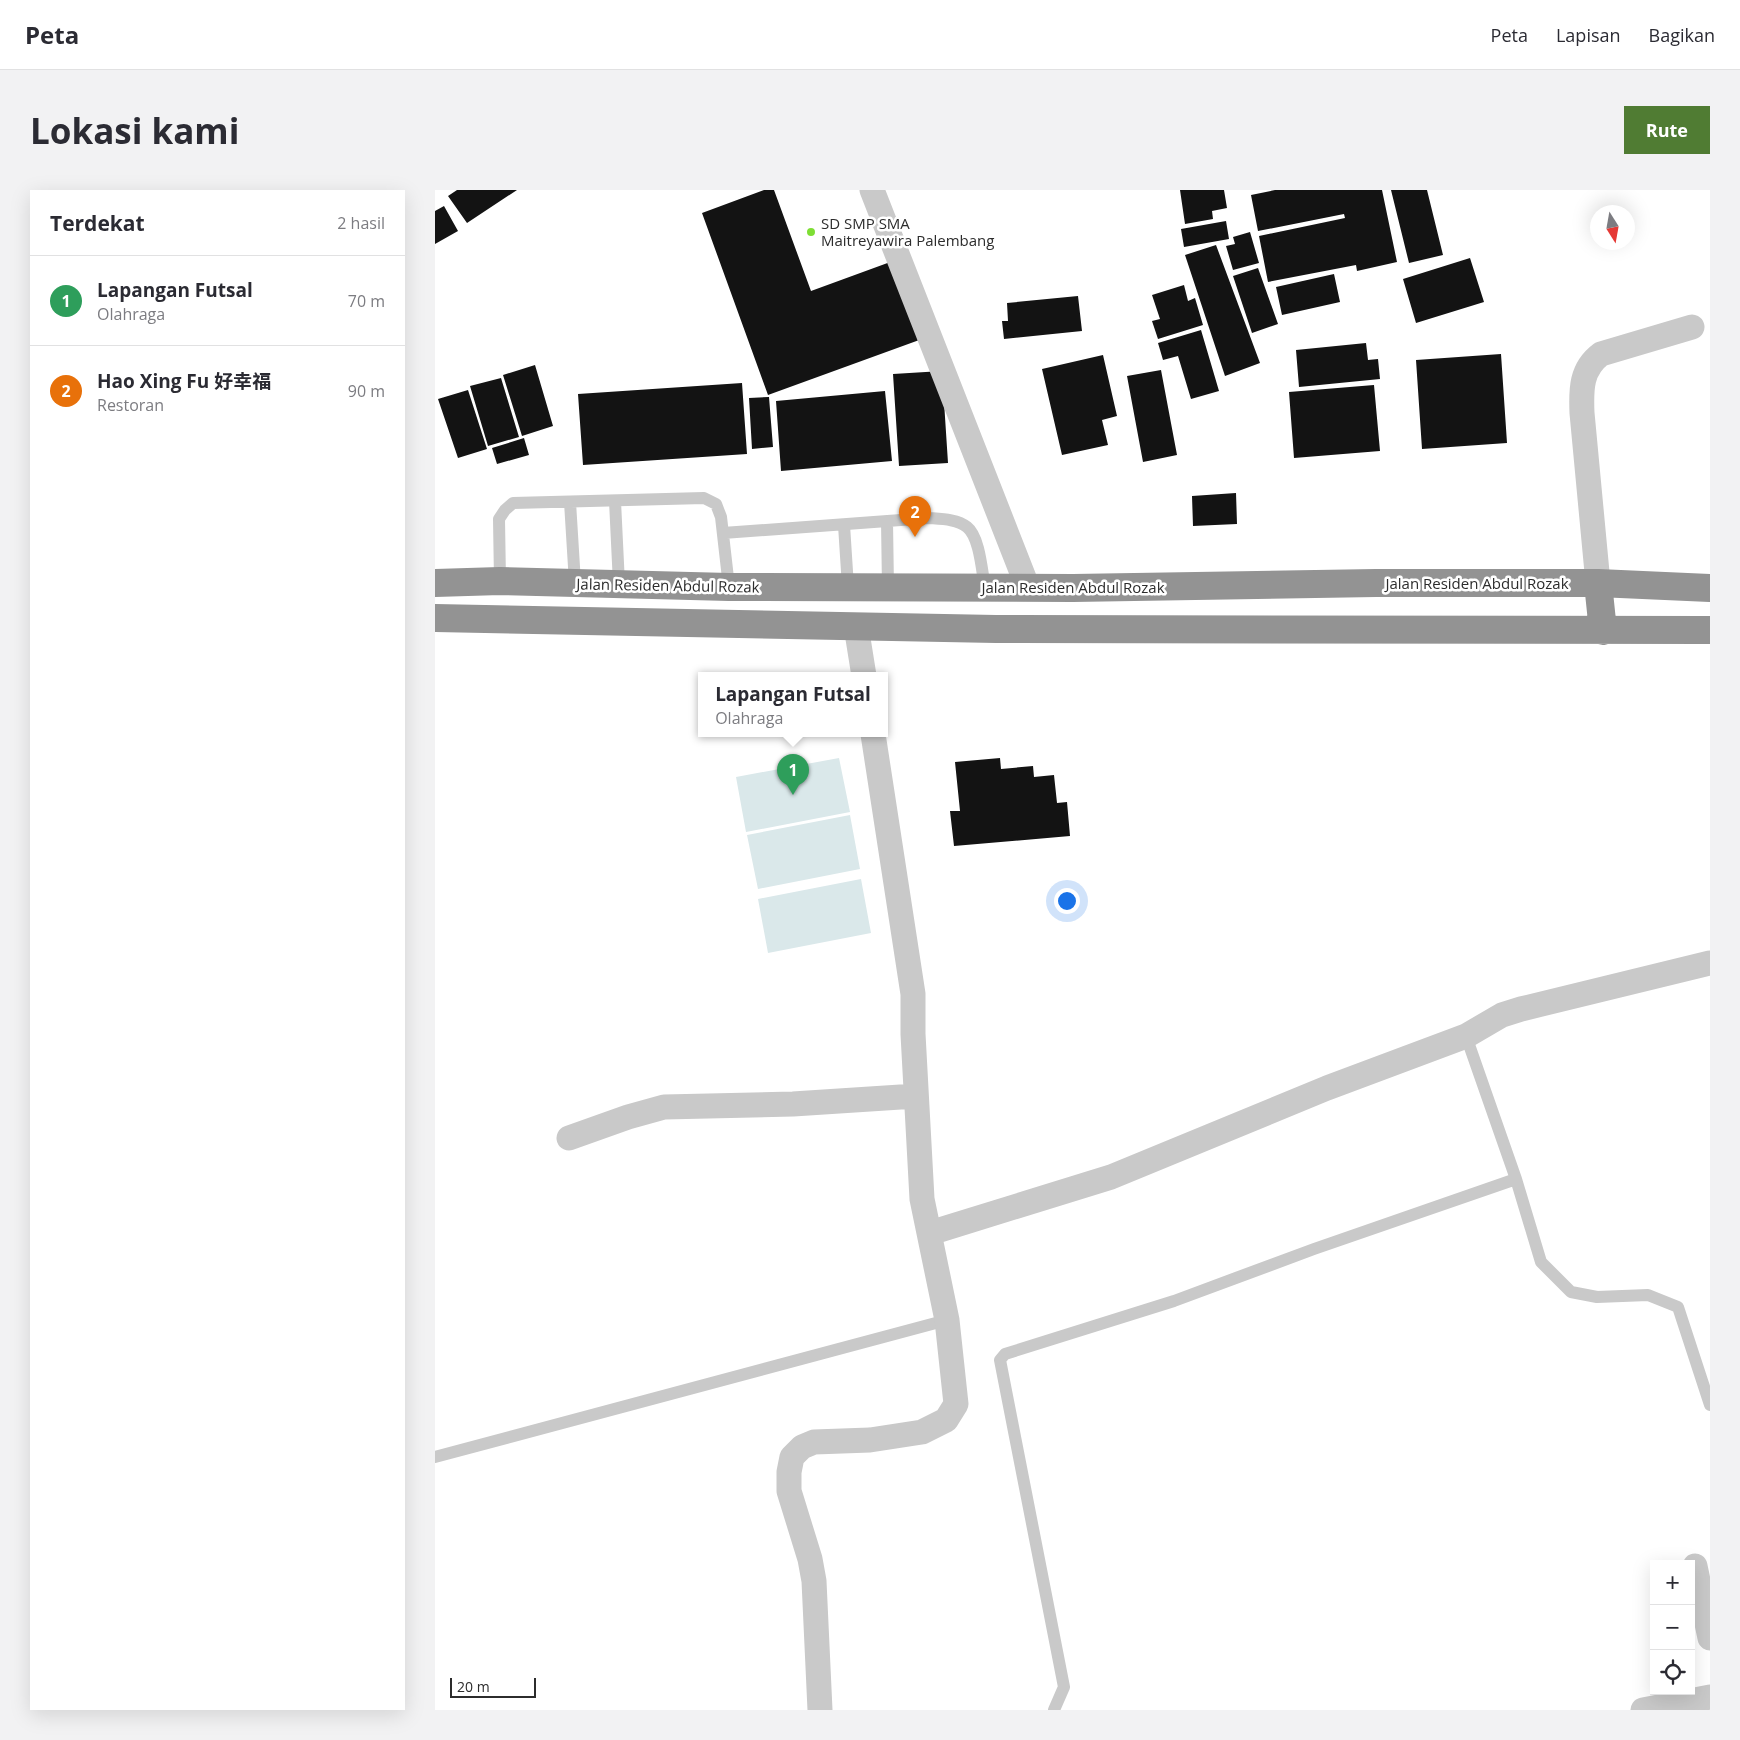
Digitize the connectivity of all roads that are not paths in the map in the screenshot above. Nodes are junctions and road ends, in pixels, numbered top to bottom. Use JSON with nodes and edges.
{"nodes":[{"id":1,"x":872,"y":190,"type":"edge"},
{"id":2,"x":1692,"y":327,"type":"dead end"},
{"id":3,"x":615,"y":501,"type":"junction"},
{"id":4,"x":570,"y":502,"type":"junction"},
{"id":5,"x":887,"y":521,"type":"junction"},
{"id":6,"x":844,"y":525,"type":"junction"},
{"id":7,"x":723,"y":533,"type":"junction"},
{"id":8,"x":500,"y":581,"type":"junction"},
{"id":9,"x":575,"y":583,"type":"junction"},
{"id":10,"x":1598,"y":583,"type":"junction"},
{"id":11,"x":435,"y":584,"type":"edge"},
{"id":12,"x":619,"y":584,"type":"junction"},
{"id":13,"x":729,"y":587,"type":"junction"},
{"id":14,"x":848,"y":587,"type":"junction"},
{"id":15,"x":888,"y":588,"type":"junction"},
{"id":16,"x":985,"y":588,"type":"junction"},
{"id":17,"x":1028,"y":588,"type":"junction"},
{"id":18,"x":1710,"y":588,"type":"edge"},
{"id":19,"x":435,"y":618,"type":"edge"},
{"id":20,"x":856,"y":626,"type":"junction"},
{"id":21,"x":1710,"y":630,"type":"edge"},
{"id":22,"x":1603,"y":631,"type":"junction"},
{"id":23,"x":863,"y":672,"type":"edge"},
{"id":24,"x":873,"y":737,"type":"edge"},
{"id":25,"x":1710,"y":963,"type":"edge"},
{"id":26,"x":1466,"y":1036,"type":"junction"},
{"id":27,"x":916,"y":1096,"type":"junction"},
{"id":28,"x":569,"y":1138,"type":"dead end"},
{"id":29,"x":1516,"y":1179,"type":"junction"},
{"id":30,"x":930,"y":1233,"type":"junction"},
{"id":31,"x":947,"y":1320,"type":"junction"},
{"id":32,"x":1710,"y":1405,"type":"edge"},
{"id":33,"x":436,"y":1457,"type":"edge"},
{"id":34,"x":1695,"y":1566,"type":"dead end"},
{"id":35,"x":1710,"y":1638,"type":"edge"},
{"id":36,"x":1710,"y":1697,"type":"edge"},
{"id":37,"x":819,"y":1710,"type":"edge"},
{"id":38,"x":1054,"y":1710,"type":"edge"},
{"id":39,"x":1643,"y":1710,"type":"edge"}],
"edges":[{"from":1,"to":17,"type":"street"},
{"from":2,"to":10,"type":"street"},
{"from":3,"to":4,"type":"lane"},
{"from":3,"to":7,"type":"lane"},
{"from":3,"to":12,"type":"lane"},
{"from":4,"to":8,"type":"lane"},
{"from":4,"to":9,"type":"lane"},
{"from":5,"to":6,"type":"lane"},
{"from":5,"to":15,"type":"lane"},
{"from":5,"to":16,"type":"lane"},
{"from":6,"to":7,"type":"lane"},
{"from":6,"to":14,"type":"lane"},
{"from":7,"to":13,"type":"lane"},
{"from":8,"to":9,"type":"highway","name":"Jalan Residen Abdul Rozak"},
{"from":8,"to":11,"type":"highway","name":"Jalan Residen Abdul Rozak"},
{"from":9,"to":12,"type":"highway","name":"Jalan Residen Abdul Rozak"},
{"from":10,"to":17,"type":"highway","name":"Jalan Residen Abdul Rozak"},
{"from":10,"to":18,"type":"highway","name":"Jalan Residen Abdul Rozak"},
{"from":10,"to":22,"type":"highway"},
{"from":12,"to":13,"type":"highway","name":"Jalan Residen Abdul Rozak"},
{"from":13,"to":14,"type":"highway","name":"Jalan Residen Abdul Rozak"},
{"from":14,"to":15,"type":"highway","name":"Jalan Residen Abdul Rozak"},
{"from":15,"to":16,"type":"highway","name":"Jalan Residen Abdul Rozak"},
{"from":16,"to":17,"type":"highway","name":"Jalan Residen Abdul Rozak"},
{"from":19,"to":20,"type":"highway"},
{"from":20,"to":22,"type":"highway"},
{"from":20,"to":23,"type":"street"},
{"from":21,"to":22,"type":"highway"},
{"from":24,"to":27,"type":"street"},
{"from":25,"to":26,"type":"street"},
{"from":26,"to":29,"type":"lane"},
{"from":26,"to":30,"type":"street"},
{"from":27,"to":28,"type":"street"},
{"from":27,"to":30,"type":"street"},
{"from":29,"to":32,"type":"lane"},
{"from":29,"to":38,"type":"lane"},
{"from":30,"to":31,"type":"street"},
{"from":31,"to":33,"type":"lane"},
{"from":31,"to":37,"type":"street"},
{"from":34,"to":35,"type":"street"},
{"from":36,"to":39,"type":"street"}]}
